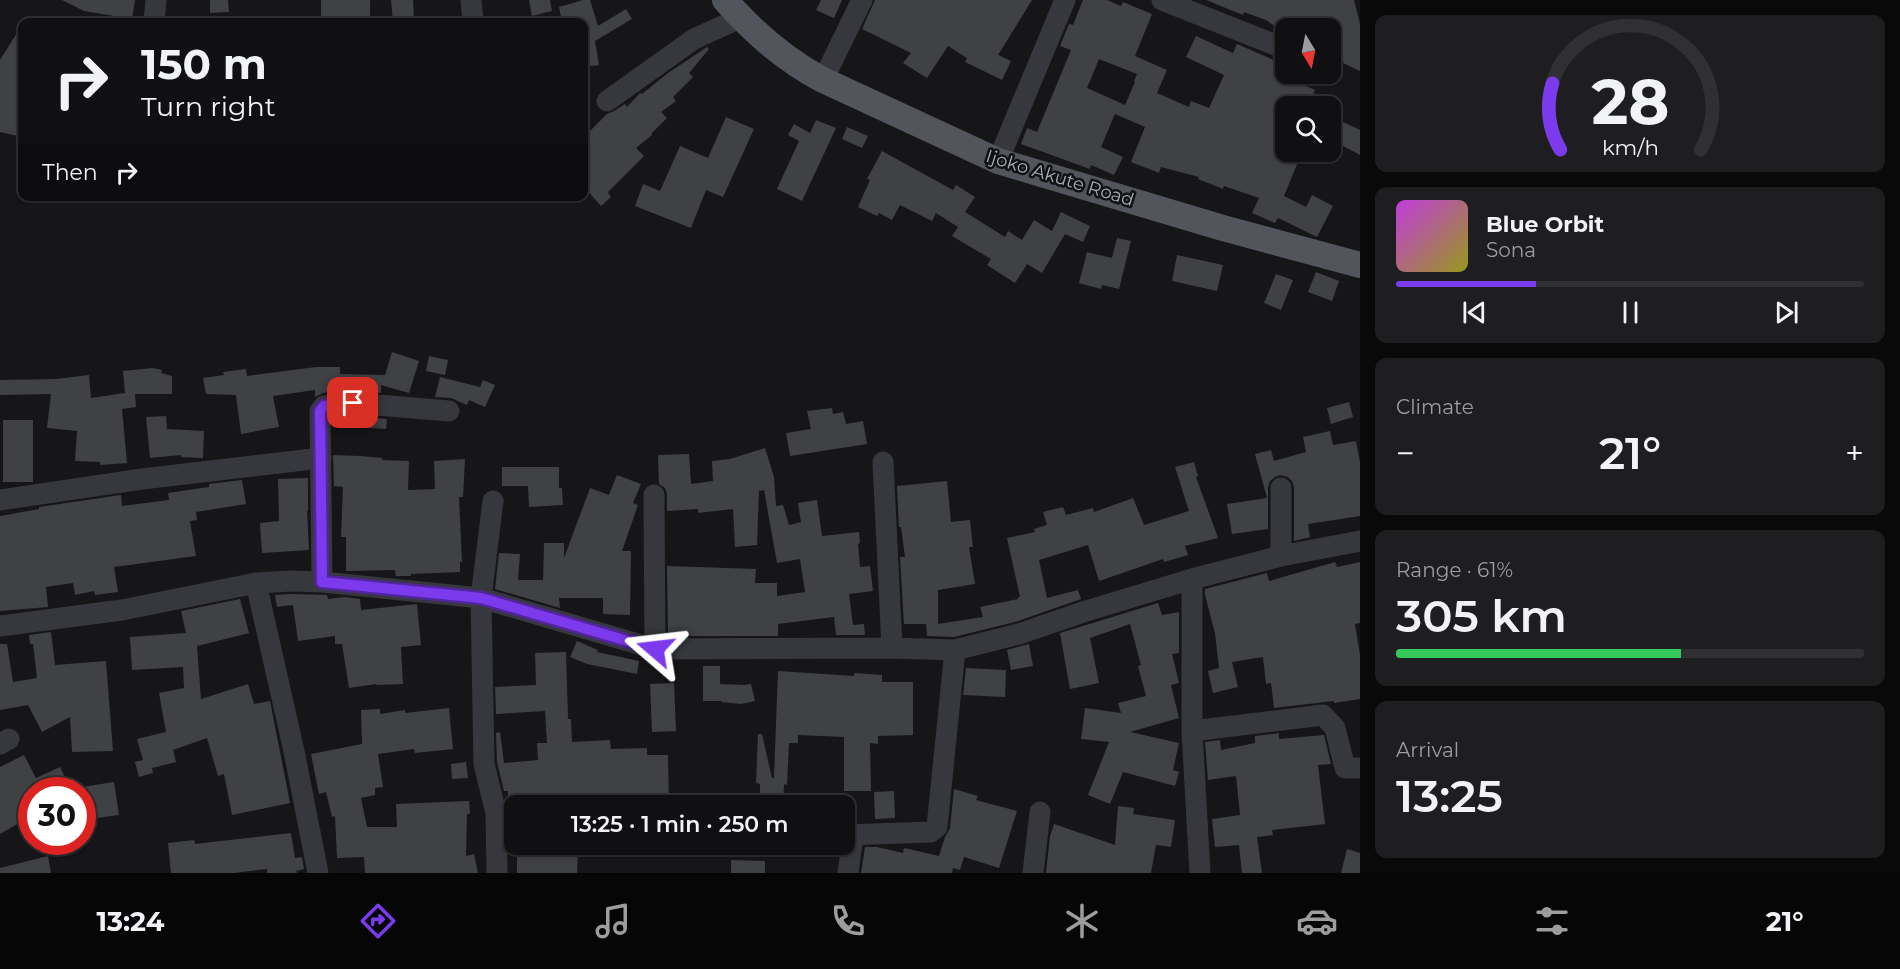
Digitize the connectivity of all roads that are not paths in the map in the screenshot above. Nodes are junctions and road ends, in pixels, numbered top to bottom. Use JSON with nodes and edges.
{"nodes":[{"id":1,"x":156,"y":0,"type":"edge"},
{"id":2,"x":471,"y":0,"type":"edge"},
{"id":3,"x":862,"y":0,"type":"edge"},
{"id":4,"x":1065,"y":0,"type":"edge"},
{"id":5,"x":1162,"y":0,"type":"edge"},
{"id":6,"x":733,"y":9,"type":"edge"},
{"id":7,"x":154,"y":18,"type":"edge"},
{"id":8,"x":473,"y":18,"type":"edge"},
{"id":9,"x":1275,"y":45,"type":"edge"},
{"id":10,"x":823,"y":80,"type":"junction"},
{"id":11,"x":607,"y":101,"type":"dead end"},
{"id":12,"x":998,"y":161,"type":"junction"},
{"id":13,"x":1360,"y":265,"type":"edge"},
{"id":14,"x":449,"y":411,"type":"dead end"},
{"id":15,"x":321,"y":458,"type":"junction"},
{"id":16,"x":883,"y":462,"type":"dead end"},
{"id":17,"x":1281,"y":488,"type":"dead end"},
{"id":18,"x":654,"y":495,"type":"dead end"},
{"id":19,"x":0,"y":500,"type":"edge"},
{"id":20,"x":493,"y":501,"type":"dead end"},
{"id":21,"x":1360,"y":541,"type":"edge"},
{"id":22,"x":1281,"y":556,"type":"junction"},
{"id":23,"x":1191,"y":579,"type":"junction"},
{"id":24,"x":322,"y":582,"type":"junction"},
{"id":25,"x":256,"y":583,"type":"junction"},
{"id":26,"x":481,"y":598,"type":"junction"},
{"id":27,"x":0,"y":626,"type":"edge"},
{"id":28,"x":892,"y":648,"type":"junction"},
{"id":29,"x":655,"y":649,"type":"junction"},
{"id":30,"x":955,"y":650,"type":"junction"},
{"id":31,"x":1192,"y":731,"type":"junction"},
{"id":32,"x":1360,"y":768,"type":"edge"},
{"id":33,"x":1040,"y":812,"type":"dead end"},
{"id":34,"x":855,"y":835,"type":"edge"},
{"id":35,"x":848,"y":855,"type":"edge"},
{"id":36,"x":318,"y":873,"type":"edge"},
{"id":37,"x":497,"y":873,"type":"edge"},
{"id":38,"x":848,"y":873,"type":"edge"},
{"id":39,"x":1033,"y":873,"type":"edge"},
{"id":40,"x":1200,"y":873,"type":"edge"}],
"edges":[{"from":1,"to":7,"type":"street"},
{"from":2,"to":8,"type":"street"},
{"from":3,"to":10,"type":"street"},
{"from":4,"to":12,"type":"street"},
{"from":5,"to":9,"type":"street"},
{"from":6,"to":10,"type":"main road","name":"Ijoko Akute Road"},
{"from":6,"to":11,"type":"street"},
{"from":10,"to":12,"type":"main road","name":"Ijoko Akute Road"},
{"from":12,"to":13,"type":"main road","name":"Ijoko Akute Road"},
{"from":14,"to":15,"type":"street"},
{"from":15,"to":19,"type":"street"},
{"from":15,"to":24,"type":"street"},
{"from":16,"to":28,"type":"street"},
{"from":17,"to":22,"type":"street"},
{"from":18,"to":29,"type":"street"},
{"from":20,"to":26,"type":"street"},
{"from":21,"to":22,"type":"street"},
{"from":22,"to":23,"type":"street"},
{"from":23,"to":30,"type":"street"},
{"from":23,"to":31,"type":"street"},
{"from":24,"to":25,"type":"street"},
{"from":24,"to":26,"type":"street"},
{"from":25,"to":27,"type":"street"},
{"from":25,"to":36,"type":"street"},
{"from":26,"to":29,"type":"street"},
{"from":26,"to":37,"type":"street"},
{"from":28,"to":29,"type":"street"},
{"from":28,"to":30,"type":"street"},
{"from":30,"to":34,"type":"street"},
{"from":31,"to":32,"type":"street"},
{"from":31,"to":40,"type":"street"},
{"from":33,"to":39,"type":"street"},
{"from":35,"to":38,"type":"street"}]}
